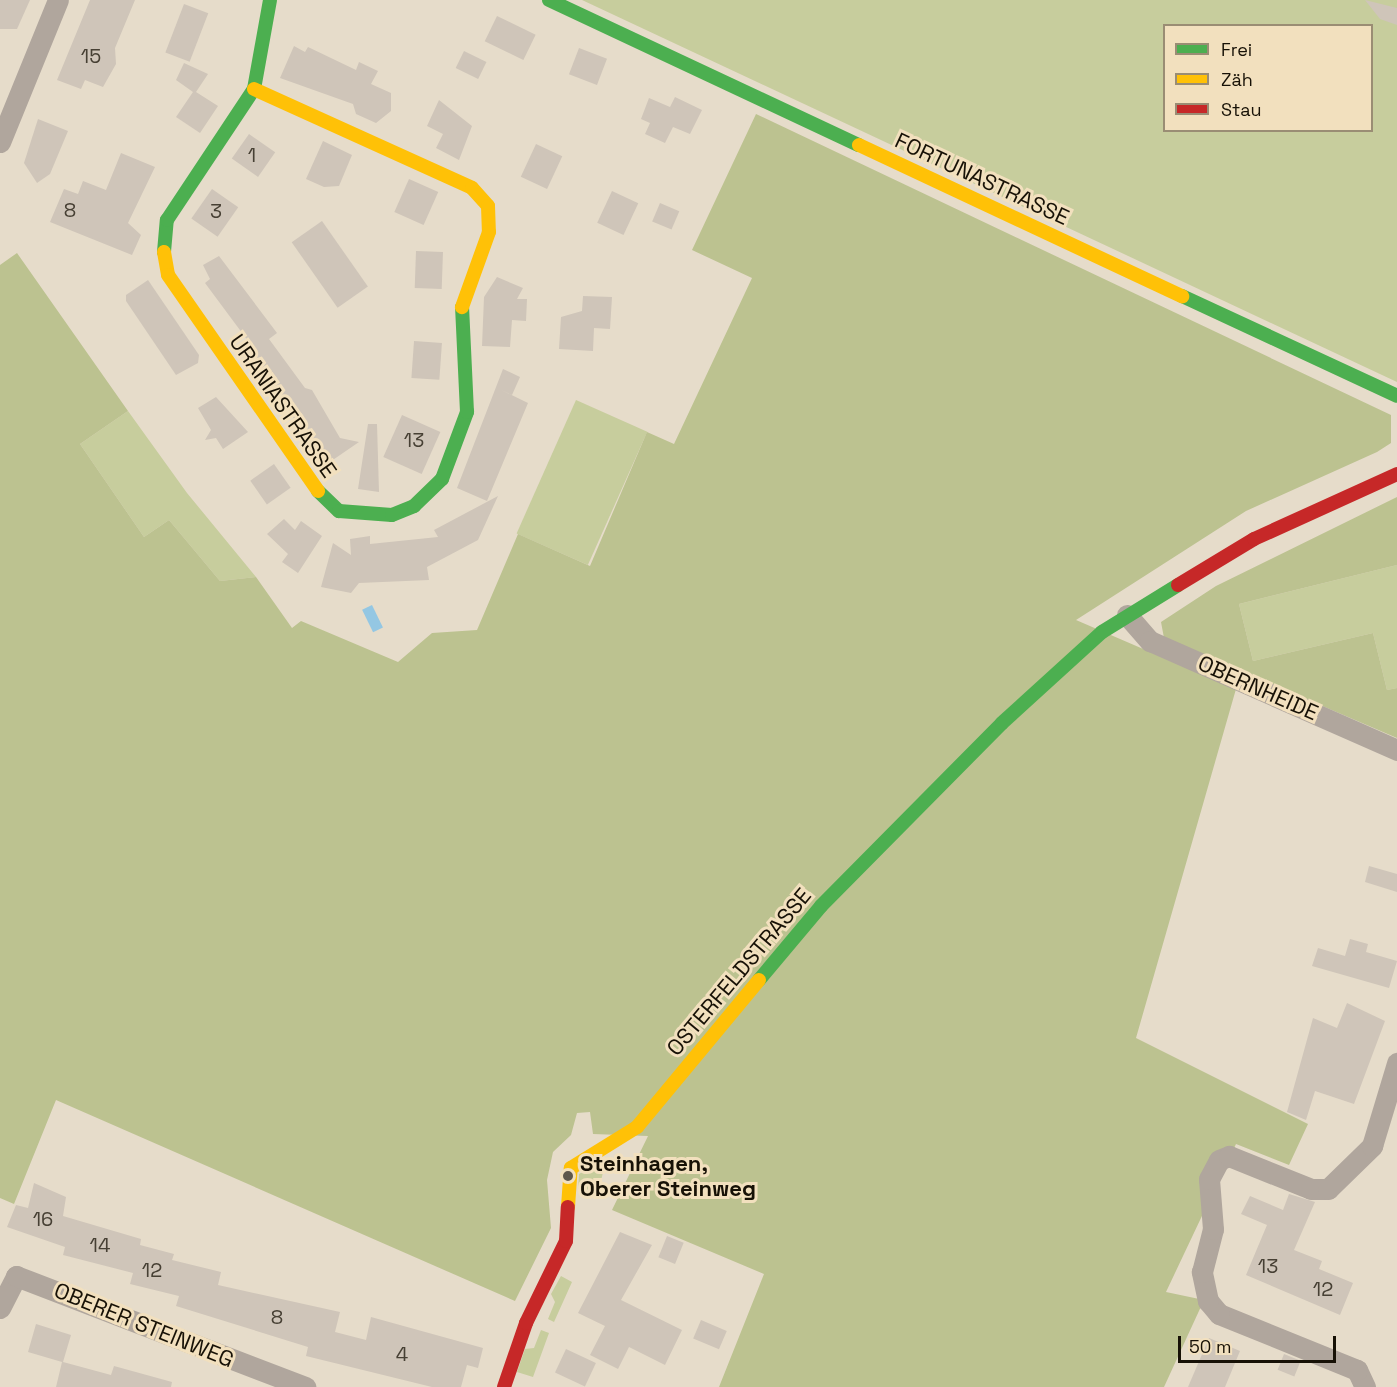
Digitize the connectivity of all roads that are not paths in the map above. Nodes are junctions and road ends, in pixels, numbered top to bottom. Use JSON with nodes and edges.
{"nodes":[{"id":1,"x":57,"y":0,"type":"edge"},
{"id":2,"x":270,"y":0,"type":"edge"},
{"id":3,"x":549,"y":0,"type":"edge"},
{"id":4,"x":254,"y":89,"type":"junction"},
{"id":5,"x":0,"y":142,"type":"edge"},
{"id":6,"x":1397,"y":396,"type":"edge"},
{"id":7,"x":1397,"y":474,"type":"edge"},
{"id":8,"x":1127,"y":615,"type":"junction"},
{"id":9,"x":1397,"y":750,"type":"edge"},
{"id":10,"x":1397,"y":1063,"type":"edge"},
{"id":11,"x":0,"y":1308,"type":"edge"},
{"id":12,"x":251,"y":1379,"type":"edge"},
{"id":13,"x":305,"y":1387,"type":"edge"},
{"id":14,"x":504,"y":1387,"type":"edge"},
{"id":15,"x":1365,"y":1387,"type":"edge"}],
"edges":[{"from":1,"to":5,"type":"street"},
{"from":2,"to":4,"type":"street","name":"URANIASTRASSE"},
{"from":3,"to":6,"type":"street","name":"FORTUNASTRASSE"},
{"from":4,"to":4,"type":"street","name":"URANIASTRASSE"},
{"from":7,"to":8,"type":"street"},
{"from":8,"to":9,"type":"street","name":"OBERNHEIDE"},
{"from":8,"to":14,"type":"street","name":"OSTERFELDSTRASSE"},
{"from":10,"to":15,"type":"street"},
{"from":11,"to":12,"type":"street","name":"OBERER STEINWEG"},
{"from":12,"to":13,"type":"street","name":"OBERER STEINWEG"}]}
